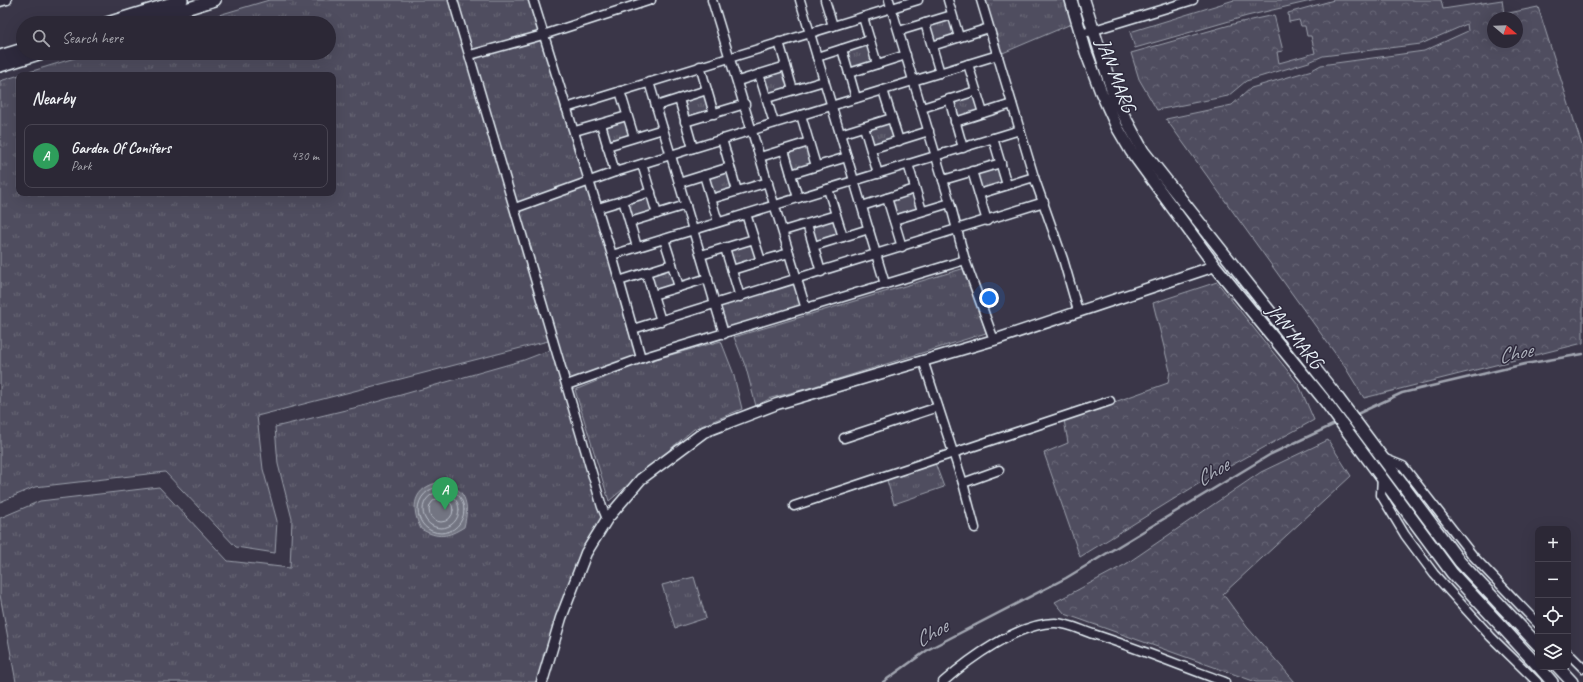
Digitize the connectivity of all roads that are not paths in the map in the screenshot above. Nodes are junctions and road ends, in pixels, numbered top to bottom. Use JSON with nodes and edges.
{"nodes":[{"id":1,"x":182,"y":0,"type":"edge"},
{"id":2,"x":215,"y":0,"type":"edge"},
{"id":3,"x":453,"y":0,"type":"edge"},
{"id":4,"x":533,"y":0,"type":"edge"},
{"id":5,"x":651,"y":0,"type":"edge"},
{"id":6,"x":712,"y":0,"type":"edge"},
{"id":7,"x":800,"y":0,"type":"edge"},
{"id":8,"x":825,"y":0,"type":"edge"},
{"id":9,"x":918,"y":0,"type":"edge"},
{"id":10,"x":948,"y":0,"type":"edge"},
{"id":11,"x":981,"y":0,"type":"edge"},
{"id":12,"x":1071,"y":0,"type":"edge"},
{"id":13,"x":1084,"y":0,"type":"edge"},
{"id":14,"x":1193,"y":0,"type":"edge"},
{"id":15,"x":890,"y":4,"type":"edge"},
{"id":16,"x":952,"y":15,"type":"junction"},
{"id":17,"x":131,"y":16,"type":"edge"},
{"id":18,"x":163,"y":16,"type":"edge"},
{"id":19,"x":863,"y":17,"type":"junction"},
{"id":20,"x":925,"y":23,"type":"junction"},
{"id":21,"x":833,"y":26,"type":"junction"},
{"id":22,"x":989,"y":28,"type":"junction"},
{"id":23,"x":1093,"y":30,"type":"junction"},
{"id":24,"x":899,"y":31,"type":"junction"},
{"id":25,"x":810,"y":33,"type":"junction"},
{"id":26,"x":1081,"y":34,"type":"junction"},
{"id":27,"x":543,"y":35,"type":"junction"},
{"id":28,"x":959,"y":37,"type":"junction"},
{"id":29,"x":870,"y":40,"type":"junction"},
{"id":30,"x":779,"y":42,"type":"junction"},
{"id":31,"x":932,"y":46,"type":"junction"},
{"id":32,"x":842,"y":49,"type":"junction"},
{"id":33,"x":16,"y":51,"type":"edge"},
{"id":34,"x":470,"y":55,"type":"junction"},
{"id":35,"x":906,"y":55,"type":"junction"},
{"id":36,"x":998,"y":55,"type":"junction"},
{"id":37,"x":0,"y":56,"type":"edge"},
{"id":38,"x":730,"y":57,"type":"junction"},
{"id":39,"x":817,"y":57,"type":"junction"},
{"id":40,"x":19,"y":60,"type":"edge"},
{"id":41,"x":877,"y":64,"type":"junction"},
{"id":42,"x":968,"y":64,"type":"junction"},
{"id":43,"x":0,"y":66,"type":"edge"},
{"id":44,"x":700,"y":66,"type":"junction"},
{"id":45,"x":786,"y":66,"type":"junction"},
{"id":46,"x":849,"y":72,"type":"junction"},
{"id":47,"x":940,"y":73,"type":"junction"},
{"id":48,"x":759,"y":74,"type":"junction"},
{"id":49,"x":1101,"y":74,"type":"junction"},
{"id":50,"x":738,"y":81,"type":"junction"},
{"id":51,"x":824,"y":81,"type":"junction"},
{"id":52,"x":914,"y":81,"type":"junction"},
{"id":53,"x":649,"y":82,"type":"junction"},
{"id":54,"x":707,"y":90,"type":"junction"},
{"id":55,"x":793,"y":90,"type":"junction"},
{"id":56,"x":884,"y":90,"type":"junction"},
{"id":57,"x":620,"y":91,"type":"junction"},
{"id":58,"x":976,"y":91,"type":"junction"},
{"id":59,"x":766,"y":98,"type":"junction"},
{"id":60,"x":856,"y":98,"type":"junction"},
{"id":61,"x":679,"y":99,"type":"junction"},
{"id":62,"x":949,"y":99,"type":"junction"},
{"id":63,"x":745,"y":104,"type":"junction"},
{"id":64,"x":1012,"y":104,"type":"junction"},
{"id":65,"x":656,"y":106,"type":"junction"},
{"id":66,"x":832,"y":106,"type":"junction"},
{"id":67,"x":566,"y":108,"type":"junction"},
{"id":68,"x":922,"y":108,"type":"junction"},
{"id":69,"x":983,"y":113,"type":"junction"},
{"id":70,"x":714,"y":114,"type":"junction"},
{"id":71,"x":801,"y":115,"type":"junction"},
{"id":72,"x":628,"y":116,"type":"junction"},
{"id":73,"x":892,"y":118,"type":"junction"},
{"id":74,"x":686,"y":122,"type":"junction"},
{"id":75,"x":955,"y":122,"type":"junction"},
{"id":76,"x":774,"y":123,"type":"junction"},
{"id":77,"x":601,"y":124,"type":"junction"},
{"id":78,"x":864,"y":127,"type":"junction"},
{"id":79,"x":663,"y":129,"type":"junction"},
{"id":80,"x":752,"y":130,"type":"junction"},
{"id":81,"x":1020,"y":130,"type":"junction"},
{"id":82,"x":575,"y":131,"type":"junction"},
{"id":83,"x":929,"y":131,"type":"junction"},
{"id":84,"x":840,"y":134,"type":"junction"},
{"id":85,"x":634,"y":138,"type":"junction"},
{"id":86,"x":993,"y":138,"type":"junction"},
{"id":87,"x":722,"y":139,"type":"junction"},
{"id":88,"x":899,"y":141,"type":"junction"},
{"id":89,"x":809,"y":142,"type":"junction"},
{"id":90,"x":607,"y":146,"type":"junction"},
{"id":91,"x":693,"y":148,"type":"junction"},
{"id":92,"x":963,"y":148,"type":"junction"},
{"id":93,"x":871,"y":149,"type":"junction"},
{"id":94,"x":784,"y":150,"type":"junction"},
{"id":95,"x":671,"y":155,"type":"junction"},
{"id":96,"x":936,"y":156,"type":"junction"},
{"id":97,"x":760,"y":157,"type":"junction"},
{"id":98,"x":847,"y":157,"type":"junction"},
{"id":99,"x":1001,"y":162,"type":"junction"},
{"id":100,"x":642,"y":164,"type":"junction"},
{"id":101,"x":908,"y":164,"type":"junction"},
{"id":102,"x":816,"y":166,"type":"junction"},
{"id":103,"x":730,"y":167,"type":"junction"},
{"id":104,"x":972,"y":171,"type":"junction"},
{"id":105,"x":615,"y":172,"type":"junction"},
{"id":106,"x":791,"y":174,"type":"junction"},
{"id":107,"x":878,"y":174,"type":"junction"},
{"id":108,"x":704,"y":175,"type":"junction"},
{"id":109,"x":1034,"y":177,"type":"junction"},
{"id":110,"x":589,"y":180,"type":"junction"},
{"id":111,"x":943,"y":180,"type":"junction"},
{"id":112,"x":854,"y":181,"type":"junction"},
{"id":113,"x":768,"y":182,"type":"junction"},
{"id":114,"x":679,"y":183,"type":"junction"},
{"id":115,"x":1007,"y":185,"type":"junction"},
{"id":116,"x":828,"y":189,"type":"junction"},
{"id":117,"x":915,"y":189,"type":"junction"},
{"id":118,"x":737,"y":191,"type":"junction"},
{"id":119,"x":651,"y":192,"type":"junction"},
{"id":120,"x":979,"y":194,"type":"junction"},
{"id":121,"x":798,"y":198,"type":"junction"},
{"id":122,"x":887,"y":198,"type":"junction"},
{"id":123,"x":711,"y":199,"type":"junction"},
{"id":124,"x":623,"y":200,"type":"junction"},
{"id":125,"x":1044,"y":202,"type":"junction"},
{"id":126,"x":950,"y":203,"type":"junction"},
{"id":127,"x":686,"y":205,"type":"junction"},
{"id":128,"x":775,"y":205,"type":"junction"},
{"id":129,"x":862,"y":206,"type":"junction"},
{"id":130,"x":515,"y":208,"type":"junction"},
{"id":131,"x":598,"y":208,"type":"junction"},
{"id":132,"x":922,"y":211,"type":"junction"},
{"id":133,"x":657,"y":214,"type":"junction"},
{"id":134,"x":746,"y":214,"type":"junction"},
{"id":135,"x":836,"y":215,"type":"junction"},
{"id":136,"x":894,"y":220,"type":"junction"},
{"id":137,"x":987,"y":221,"type":"junction"},
{"id":138,"x":630,"y":222,"type":"junction"},
{"id":139,"x":718,"y":222,"type":"junction"},
{"id":140,"x":807,"y":224,"type":"junction"},
{"id":141,"x":868,"y":229,"type":"junction"},
{"id":142,"x":693,"y":230,"type":"junction"},
{"id":143,"x":957,"y":230,"type":"junction"},
{"id":144,"x":783,"y":231,"type":"junction"},
{"id":145,"x":843,"y":237,"type":"junction"},
{"id":146,"x":664,"y":239,"type":"junction"},
{"id":147,"x":754,"y":239,"type":"junction"},
{"id":148,"x":814,"y":246,"type":"junction"},
{"id":149,"x":637,"y":247,"type":"junction"},
{"id":150,"x":902,"y":247,"type":"junction"},
{"id":151,"x":725,"y":248,"type":"junction"},
{"id":152,"x":789,"y":253,"type":"junction"},
{"id":153,"x":612,"y":254,"type":"junction"},
{"id":154,"x":701,"y":255,"type":"junction"},
{"id":155,"x":876,"y":255,"type":"junction"},
{"id":156,"x":965,"y":260,"type":"junction"},
{"id":157,"x":761,"y":261,"type":"junction"},
{"id":158,"x":672,"y":264,"type":"junction"},
{"id":159,"x":1215,"y":266,"type":"junction"},
{"id":160,"x":732,"y":270,"type":"junction"},
{"id":161,"x":646,"y":272,"type":"junction"},
{"id":162,"x":821,"y":272,"type":"junction"},
{"id":163,"x":708,"y":278,"type":"junction"},
{"id":164,"x":797,"y":279,"type":"junction"},
{"id":165,"x":619,"y":281,"type":"junction"},
{"id":166,"x":885,"y":284,"type":"junction"},
{"id":167,"x":679,"y":287,"type":"junction"},
{"id":168,"x":653,"y":294,"type":"junction"},
{"id":169,"x":740,"y":297,"type":"junction"},
{"id":170,"x":716,"y":304,"type":"junction"},
{"id":171,"x":806,"y":309,"type":"junction"},
{"id":172,"x":1078,"y":311,"type":"junction"},
{"id":173,"x":661,"y":321,"type":"junction"},
{"id":174,"x":633,"y":329,"type":"junction"},
{"id":175,"x":724,"y":334,"type":"junction"},
{"id":176,"x":994,"y":340,"type":"junction"},
{"id":177,"x":641,"y":358,"type":"junction"},
{"id":178,"x":923,"y":360,"type":"junction"},
{"id":179,"x":567,"y":385,"type":"junction"},
{"id":180,"x":1110,"y":401,"type":"dead end"},
{"id":181,"x":938,"y":407,"type":"junction"},
{"id":182,"x":844,"y":438,"type":"dead end"},
{"id":183,"x":954,"y":454,"type":"junction"},
{"id":184,"x":1382,"y":457,"type":"junction"},
{"id":185,"x":999,"y":470,"type":"dead end"},
{"id":186,"x":1382,"y":476,"type":"junction"},
{"id":187,"x":963,"y":483,"type":"junction"},
{"id":188,"x":794,"y":506,"type":"dead end"},
{"id":189,"x":607,"y":519,"type":"junction"},
{"id":190,"x":975,"y":528,"type":"dead end"},
{"id":191,"x":1535,"y":621,"type":"edge"},
{"id":192,"x":1535,"y":642,"type":"edge"},
{"id":193,"x":1571,"y":656,"type":"edge"},
{"id":194,"x":1535,"y":664,"type":"edge"},
{"id":195,"x":1583,"y":668,"type":"edge"},
{"id":196,"x":1541,"y":670,"type":"edge"},
{"id":197,"x":1561,"y":670,"type":"edge"},
{"id":198,"x":542,"y":682,"type":"edge"},
{"id":199,"x":943,"y":682,"type":"edge"},
{"id":200,"x":1225,"y":682,"type":"edge"},
{"id":201,"x":1537,"y":682,"type":"edge"},
{"id":202,"x":1552,"y":682,"type":"edge"},
{"id":203,"x":1572,"y":682,"type":"edge"}],
"edges":[{"from":1,"to":17,"type":"main road"},
{"from":2,"to":18,"type":"main road"},
{"from":3,"to":34,"type":"street"},
{"from":4,"to":27,"type":"street"},
{"from":5,"to":27,"type":"street"},
{"from":6,"to":38,"type":"street"},
{"from":7,"to":25,"type":"street"},
{"from":8,"to":21,"type":"street"},
{"from":9,"to":15,"type":"street"},
{"from":10,"to":16,"type":"street"},
{"from":11,"to":22,"type":"street"},
{"from":12,"to":26,"type":"main road","name":"JAN MARG"},
{"from":13,"to":23,"type":"main road","name":"JAN MARG"},
{"from":14,"to":23,"type":"street"},
{"from":15,"to":19,"type":"street"},
{"from":15,"to":24,"type":"street"},
{"from":16,"to":20,"type":"street"},
{"from":16,"to":28,"type":"street"},
{"from":19,"to":21,"type":"street"},
{"from":19,"to":29,"type":"street"},
{"from":20,"to":24,"type":"street"},
{"from":20,"to":31,"type":"street"},
{"from":21,"to":25,"type":"street"},
{"from":22,"to":28,"type":"street"},
{"from":22,"to":36,"type":"street"},
{"from":23,"to":26,"type":"street"},
{"from":23,"to":49,"type":"main road","name":"JAN MARG"},
{"from":24,"to":35,"type":"street"},
{"from":25,"to":30,"type":"street"},
{"from":25,"to":39,"type":"street"},
{"from":26,"to":49,"type":"main road","name":"JAN MARG"},
{"from":27,"to":34,"type":"street"},
{"from":27,"to":67,"type":"street"},
{"from":28,"to":31,"type":"street"},
{"from":29,"to":32,"type":"street"},
{"from":29,"to":41,"type":"street"},
{"from":30,"to":38,"type":"street"},
{"from":30,"to":45,"type":"street"},
{"from":31,"to":47,"type":"street"},
{"from":32,"to":39,"type":"street"},
{"from":32,"to":46,"type":"street"},
{"from":33,"to":37,"type":"main road"},
{"from":34,"to":130,"type":"street"},
{"from":35,"to":41,"type":"street"},
{"from":35,"to":52,"type":"street"},
{"from":36,"to":42,"type":"street"},
{"from":36,"to":64,"type":"street"},
{"from":38,"to":44,"type":"street"},
{"from":38,"to":50,"type":"street"},
{"from":39,"to":51,"type":"street"},
{"from":40,"to":43,"type":"main road"},
{"from":41,"to":46,"type":"street"},
{"from":42,"to":47,"type":"street"},
{"from":42,"to":58,"type":"street"},
{"from":44,"to":53,"type":"street"},
{"from":44,"to":54,"type":"street"},
{"from":45,"to":48,"type":"street"},
{"from":45,"to":55,"type":"street"},
{"from":46,"to":60,"type":"street"},
{"from":47,"to":52,"type":"street"},
{"from":48,"to":50,"type":"street"},
{"from":48,"to":59,"type":"street"},
{"from":49,"to":159,"type":"main road","name":"JAN MARG"},
{"from":49,"to":184,"type":"main road","name":"JAN MARG"},
{"from":50,"to":63,"type":"street"},
{"from":51,"to":55,"type":"street"},
{"from":51,"to":66,"type":"street"},
{"from":52,"to":56,"type":"street"},
{"from":52,"to":68,"type":"street"},
{"from":53,"to":57,"type":"street"},
{"from":53,"to":65,"type":"street"},
{"from":54,"to":61,"type":"street"},
{"from":54,"to":70,"type":"street"},
{"from":55,"to":59,"type":"street"},
{"from":56,"to":60,"type":"street"},
{"from":56,"to":73,"type":"street"},
{"from":57,"to":67,"type":"street"},
{"from":57,"to":72,"type":"street"},
{"from":58,"to":62,"type":"street"},
{"from":58,"to":69,"type":"street"},
{"from":59,"to":76,"type":"street"},
{"from":60,"to":66,"type":"street"},
{"from":61,"to":65,"type":"street"},
{"from":61,"to":74,"type":"street"},
{"from":62,"to":68,"type":"street"},
{"from":62,"to":75,"type":"street"},
{"from":63,"to":70,"type":"street"},
{"from":63,"to":80,"type":"street"},
{"from":64,"to":69,"type":"street"},
{"from":64,"to":81,"type":"street"},
{"from":65,"to":79,"type":"street"},
{"from":66,"to":71,"type":"street"},
{"from":66,"to":84,"type":"street"},
{"from":67,"to":82,"type":"street"},
{"from":68,"to":83,"type":"street"},
{"from":69,"to":75,"type":"street"},
{"from":70,"to":74,"type":"street"},
{"from":71,"to":76,"type":"street"},
{"from":71,"to":89,"type":"street"},
{"from":72,"to":77,"type":"street"},
{"from":72,"to":85,"type":"street"},
{"from":73,"to":78,"type":"street"},
{"from":73,"to":88,"type":"street"},
{"from":74,"to":91,"type":"street"},
{"from":75,"to":92,"type":"street"},
{"from":76,"to":80,"type":"street"},
{"from":77,"to":82,"type":"street"},
{"from":77,"to":90,"type":"street"},
{"from":78,"to":84,"type":"street"},
{"from":78,"to":93,"type":"street"},
{"from":79,"to":85,"type":"street"},
{"from":79,"to":95,"type":"street"},
{"from":80,"to":87,"type":"street"},
{"from":80,"to":97,"type":"street"},
{"from":81,"to":86,"type":"street"},
{"from":81,"to":109,"type":"street"},
{"from":82,"to":110,"type":"street"},
{"from":83,"to":88,"type":"street"},
{"from":83,"to":96,"type":"street"},
{"from":84,"to":98,"type":"street"},
{"from":85,"to":90,"type":"street"},
{"from":86,"to":92,"type":"street"},
{"from":86,"to":99,"type":"street"},
{"from":87,"to":91,"type":"street"},
{"from":87,"to":103,"type":"street"},
{"from":88,"to":93,"type":"street"},
{"from":89,"to":94,"type":"street"},
{"from":89,"to":102,"type":"street"},
{"from":90,"to":105,"type":"street"},
{"from":91,"to":95,"type":"street"},
{"from":92,"to":96,"type":"street"},
{"from":93,"to":107,"type":"street"},
{"from":94,"to":97,"type":"street"},
{"from":94,"to":106,"type":"street"},
{"from":95,"to":100,"type":"street"},
{"from":95,"to":114,"type":"street"},
{"from":96,"to":101,"type":"street"},
{"from":96,"to":111,"type":"street"},
{"from":97,"to":113,"type":"street"},
{"from":98,"to":102,"type":"street"},
{"from":98,"to":112,"type":"street"},
{"from":99,"to":104,"type":"street"},
{"from":99,"to":115,"type":"street"},
{"from":100,"to":105,"type":"street"},
{"from":100,"to":119,"type":"street"},
{"from":101,"to":107,"type":"street"},
{"from":101,"to":117,"type":"street"},
{"from":102,"to":106,"type":"street"},
{"from":103,"to":108,"type":"street"},
{"from":103,"to":118,"type":"street"},
{"from":104,"to":111,"type":"street"},
{"from":104,"to":120,"type":"street"},
{"from":105,"to":110,"type":"street"},
{"from":106,"to":121,"type":"street"},
{"from":107,"to":112,"type":"street"},
{"from":108,"to":114,"type":"street"},
{"from":108,"to":123,"type":"street"},
{"from":109,"to":115,"type":"street"},
{"from":109,"to":125,"type":"street"},
{"from":110,"to":130,"type":"street"},
{"from":110,"to":131,"type":"street"},
{"from":111,"to":126,"type":"street"},
{"from":112,"to":116,"type":"street"},
{"from":112,"to":129,"type":"street"},
{"from":113,"to":118,"type":"street"},
{"from":113,"to":128,"type":"street"},
{"from":114,"to":127,"type":"street"},
{"from":115,"to":120,"type":"street"},
{"from":116,"to":121,"type":"street"},
{"from":116,"to":135,"type":"street"},
{"from":117,"to":122,"type":"street"},
{"from":117,"to":132,"type":"street"},
{"from":118,"to":123,"type":"street"},
{"from":119,"to":124,"type":"street"},
{"from":119,"to":133,"type":"street"},
{"from":120,"to":137,"type":"street"},
{"from":121,"to":128,"type":"street"},
{"from":122,"to":129,"type":"street"},
{"from":122,"to":136,"type":"street"},
{"from":123,"to":139,"type":"street"},
{"from":124,"to":131,"type":"street"},
{"from":124,"to":138,"type":"street"},
{"from":125,"to":137,"type":"street"},
{"from":125,"to":172,"type":"street"},
{"from":126,"to":132,"type":"street"},
{"from":126,"to":143,"type":"street"},
{"from":127,"to":133,"type":"street"},
{"from":127,"to":142,"type":"street"},
{"from":128,"to":134,"type":"street"},
{"from":128,"to":144,"type":"street"},
{"from":129,"to":141,"type":"street"},
{"from":130,"to":179,"type":"street"},
{"from":131,"to":153,"type":"street"},
{"from":132,"to":136,"type":"street"},
{"from":133,"to":138,"type":"street"},
{"from":134,"to":139,"type":"street"},
{"from":134,"to":147,"type":"street"},
{"from":135,"to":140,"type":"street"},
{"from":135,"to":145,"type":"street"},
{"from":136,"to":150,"type":"street"},
{"from":137,"to":143,"type":"street"},
{"from":138,"to":149,"type":"street"},
{"from":139,"to":142,"type":"street"},
{"from":140,"to":144,"type":"street"},
{"from":140,"to":148,"type":"street"},
{"from":141,"to":145,"type":"street"},
{"from":141,"to":155,"type":"street"},
{"from":142,"to":146,"type":"street"},
{"from":142,"to":154,"type":"street"},
{"from":143,"to":150,"type":"street"},
{"from":143,"to":156,"type":"street"},
{"from":144,"to":152,"type":"street"},
{"from":145,"to":148,"type":"street"},
{"from":146,"to":149,"type":"street"},
{"from":146,"to":158,"type":"street"},
{"from":147,"to":151,"type":"street"},
{"from":147,"to":157,"type":"street"},
{"from":148,"to":162,"type":"street"},
{"from":149,"to":153,"type":"street"},
{"from":150,"to":155,"type":"street"},
{"from":151,"to":154,"type":"street"},
{"from":151,"to":160,"type":"street"},
{"from":152,"to":157,"type":"street"},
{"from":152,"to":164,"type":"street"},
{"from":153,"to":165,"type":"street"},
{"from":154,"to":163,"type":"street"},
{"from":155,"to":162,"type":"street"},
{"from":155,"to":166,"type":"street"},
{"from":156,"to":166,"type":"street"},
{"from":156,"to":176,"type":"street"},
{"from":157,"to":160,"type":"street"},
{"from":158,"to":161,"type":"street"},
{"from":158,"to":167,"type":"street"},
{"from":159,"to":172,"type":"street"},
{"from":159,"to":186,"type":"main road","name":"JAN MARG"},
{"from":160,"to":169,"type":"street"},
{"from":161,"to":165,"type":"street"},
{"from":161,"to":168,"type":"street"},
{"from":162,"to":164,"type":"street"},
{"from":163,"to":167,"type":"street"},
{"from":163,"to":170,"type":"street"},
{"from":164,"to":169,"type":"street"},
{"from":164,"to":171,"type":"street"},
{"from":165,"to":174,"type":"street"},
{"from":166,"to":171,"type":"street"},
{"from":167,"to":168,"type":"street"},
{"from":168,"to":173,"type":"street"},
{"from":169,"to":170,"type":"street"},
{"from":170,"to":173,"type":"street"},
{"from":170,"to":175,"type":"street"},
{"from":171,"to":175,"type":"street"},
{"from":172,"to":176,"type":"street"},
{"from":173,"to":174,"type":"street"},
{"from":174,"to":177,"type":"street"},
{"from":175,"to":177,"type":"street"},
{"from":176,"to":178,"type":"street"},
{"from":177,"to":179,"type":"street"},
{"from":178,"to":181,"type":"street"},
{"from":178,"to":189,"type":"street"},
{"from":179,"to":189,"type":"street"},
{"from":180,"to":183,"type":"street"},
{"from":181,"to":182,"type":"street"},
{"from":181,"to":183,"type":"street"},
{"from":183,"to":187,"type":"street"},
{"from":183,"to":188,"type":"street"},
{"from":184,"to":191,"type":"street"},
{"from":184,"to":192,"type":"main road","name":"JAN MARG"},
{"from":185,"to":187,"type":"street"},
{"from":186,"to":194,"type":"main road","name":"JAN MARG"},
{"from":186,"to":201,"type":"street"},
{"from":187,"to":190,"type":"street"},
{"from":189,"to":198,"type":"street"},
{"from":193,"to":195,"type":"street"},
{"from":196,"to":202,"type":"main road","name":"JAN MARG"},
{"from":197,"to":203,"type":"main road"},
{"from":199,"to":200,"type":"street"}]}
